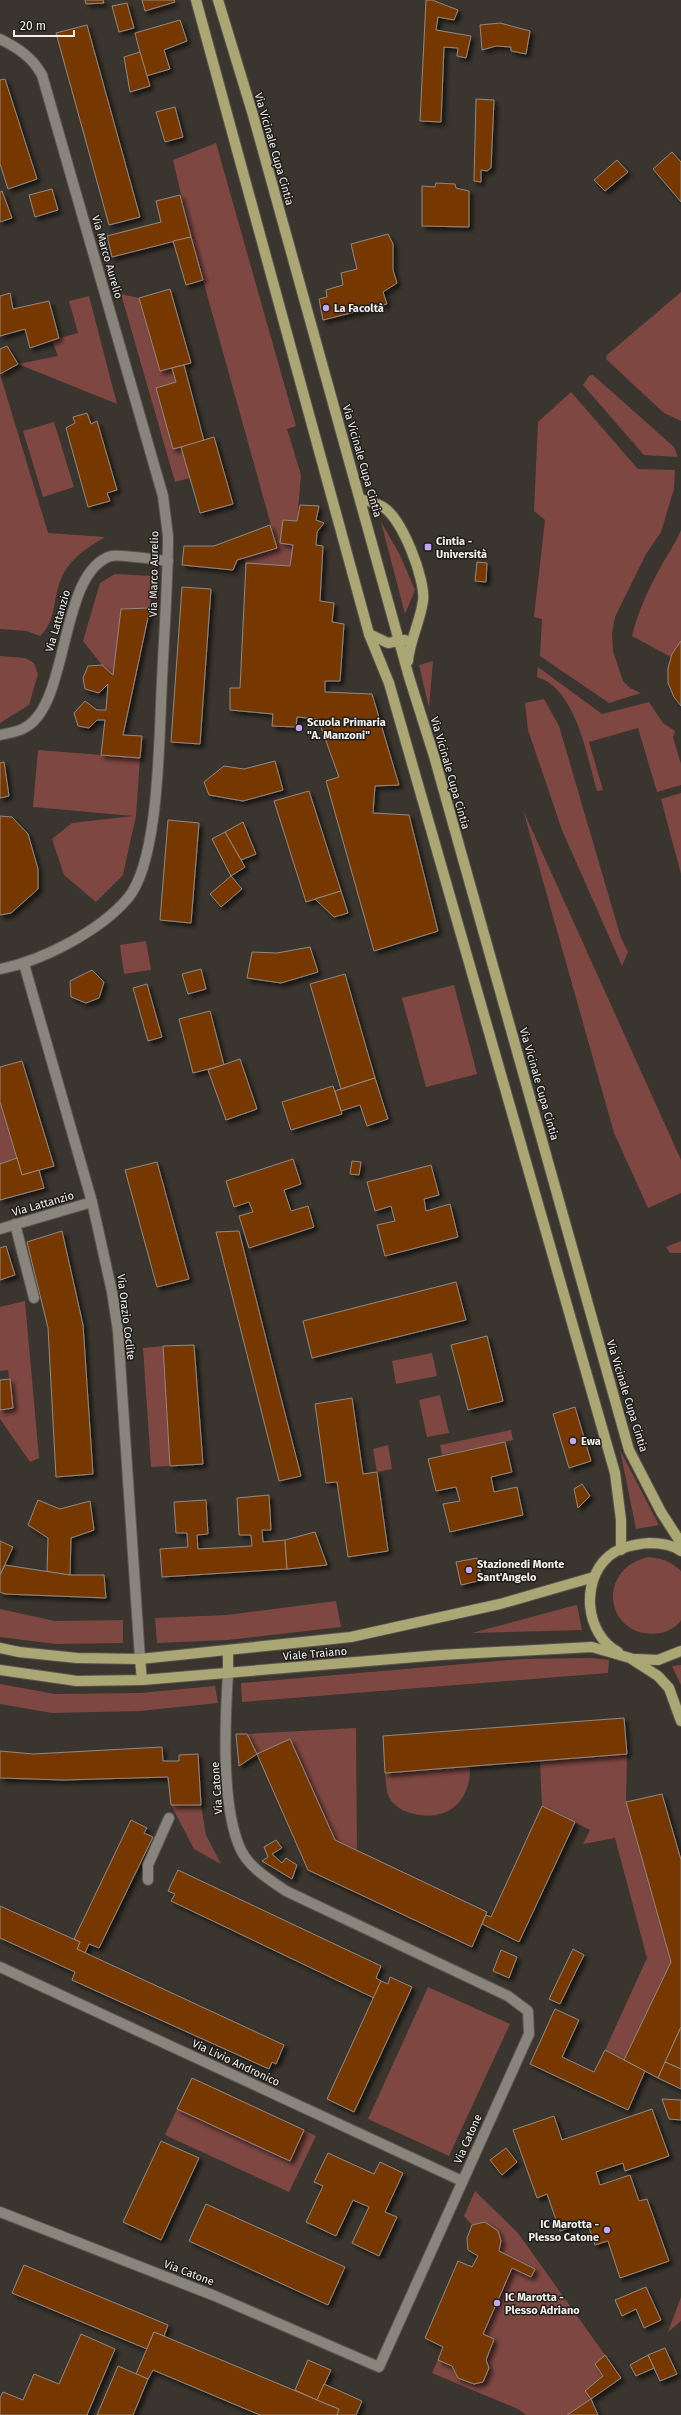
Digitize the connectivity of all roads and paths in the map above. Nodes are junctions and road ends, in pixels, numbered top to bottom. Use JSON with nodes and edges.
{"nodes":[{"id":1,"x":196,"y":0,"type":"edge"},
{"id":2,"x":218,"y":0,"type":"edge"},
{"id":3,"x":0,"y":39,"type":"edge"},
{"id":4,"x":360,"y":499,"type":"junction"},
{"id":5,"x":168,"y":561,"type":"junction"},
{"id":6,"x":369,"y":634,"type":"junction"},
{"id":7,"x":411,"y":638,"type":"junction"},
{"id":8,"x":400,"y":642,"type":"junction"},
{"id":9,"x":407,"y":667,"type":"junction"},
{"id":10,"x":0,"y":735,"type":"edge"},
{"id":11,"x":24,"y":964,"type":"junction"},
{"id":12,"x":0,"y":969,"type":"edge"},
{"id":13,"x":92,"y":1202,"type":"junction"},
{"id":14,"x":15,"y":1224,"type":"junction"},
{"id":15,"x":0,"y":1229,"type":"edge"},
{"id":16,"x":34,"y":1298,"type":"dead end"},
{"id":17,"x":681,"y":1543,"type":"edge"},
{"id":18,"x":621,"y":1550,"type":"junction"},
{"id":19,"x":681,"y":1552,"type":"edge"},
{"id":20,"x":594,"y":1577,"type":"junction"},
{"id":21,"x":0,"y":1648,"type":"edge"},
{"id":22,"x":228,"y":1650,"type":"junction"},
{"id":23,"x":681,"y":1651,"type":"edge"},
{"id":24,"x":630,"y":1658,"type":"junction"},
{"id":25,"x":140,"y":1659,"type":"junction"},
{"id":26,"x":0,"y":1670,"type":"edge"},
{"id":27,"x":228,"y":1673,"type":"junction"},
{"id":28,"x":142,"y":1680,"type":"junction"},
{"id":29,"x":681,"y":1721,"type":"edge"},
{"id":30,"x":169,"y":1818,"type":"dead end"},
{"id":31,"x":148,"y":1880,"type":"dead end"},
{"id":32,"x":0,"y":1968,"type":"edge"},
{"id":33,"x":462,"y":2181,"type":"junction"},
{"id":34,"x":0,"y":2212,"type":"edge"}],
"edges":[{"from":1,"to":6,"type":"main road"},
{"from":2,"to":4,"type":"main road","name":"Via Vicinale Cupa Cintia"},
{"from":3,"to":5,"type":"street","name":"Via Marco Aurelio"},
{"from":4,"to":7,"type":"main road"},
{"from":4,"to":8,"type":"main road","name":"Via Vicinale Cupa Cintia"},
{"from":5,"to":10,"type":"street","name":"Via Lattanzio"},
{"from":5,"to":11,"type":"street","name":"Via Marco Aurelio"},
{"from":6,"to":8,"type":"main road"},
{"from":6,"to":18,"type":"main road"},
{"from":7,"to":8,"type":"main road"},
{"from":7,"to":9,"type":"main road"},
{"from":8,"to":9,"type":"main road","name":"Via Vicinale Cupa Cintia"},
{"from":9,"to":17,"type":"main road","name":"Via Vicinale Cupa Cintia"},
{"from":11,"to":12,"type":"street","name":"Via Marco Aurelio"},
{"from":11,"to":13,"type":"street","name":"Via Orazio Coclite"},
{"from":13,"to":14,"type":"street","name":"Via Lattanzio"},
{"from":13,"to":25,"type":"street","name":"Via Orazio Coclite"},
{"from":14,"to":15,"type":"street","name":"Via Lattanzio"},
{"from":14,"to":16,"type":"street"},
{"from":18,"to":19,"type":"main road"},
{"from":18,"to":20,"type":"main road"},
{"from":20,"to":22,"type":"main road","name":"Viale Traiano"},
{"from":20,"to":24,"type":"main road"},
{"from":21,"to":25,"type":"main road","name":"Viale Traiano"},
{"from":22,"to":25,"type":"main road","name":"Viale Traiano"},
{"from":22,"to":27,"type":"main road"},
{"from":23,"to":24,"type":"main road"},
{"from":24,"to":27,"type":"main road","name":"Viale Traiano"},
{"from":24,"to":29,"type":"main road"},
{"from":25,"to":28,"type":"main road"},
{"from":26,"to":28,"type":"main road","name":"Viale Traiano"},
{"from":27,"to":28,"type":"main road","name":"Viale Traiano"},
{"from":27,"to":33,"type":"street","name":"Via Catone"},
{"from":30,"to":31,"type":"street"},
{"from":32,"to":33,"type":"street","name":"Via Livio Andronico"},
{"from":33,"to":34,"type":"street","name":"Via Catone"}]}
